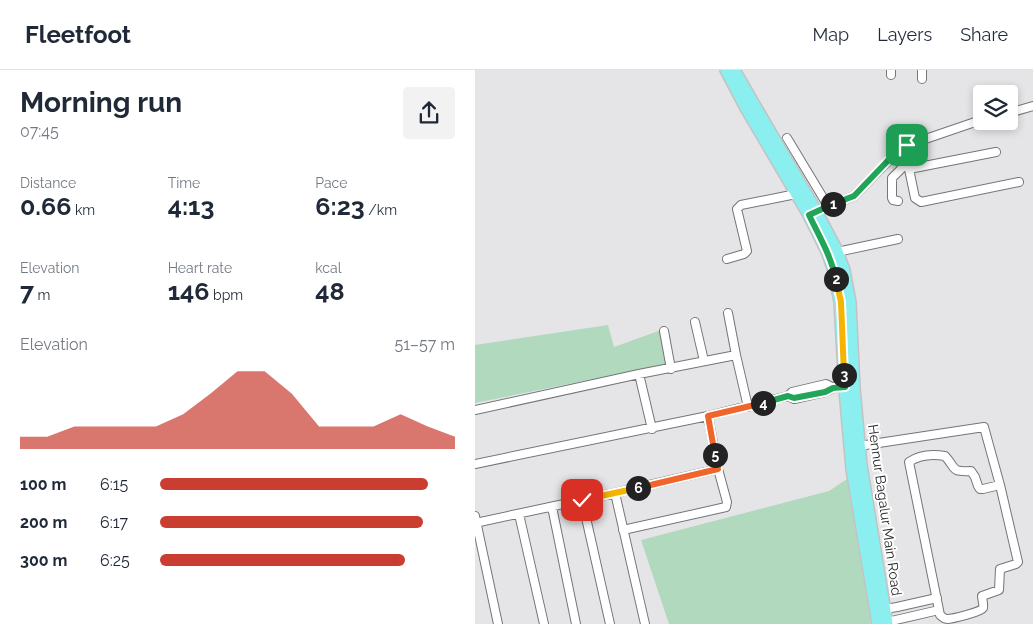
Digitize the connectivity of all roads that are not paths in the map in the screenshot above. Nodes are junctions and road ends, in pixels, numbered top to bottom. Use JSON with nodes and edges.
{"nodes":[{"id":1,"x":726,"y":70,"type":"edge"},
{"id":2,"x":734,"y":70,"type":"edge"},
{"id":3,"x":922,"y":70,"type":"edge"},
{"id":4,"x":922,"y":79,"type":"dead end"},
{"id":5,"x":1033,"y":106,"type":"edge"},
{"id":6,"x":1018,"y":110,"type":"edge"},
{"id":7,"x":973,"y":123,"type":"edge"},
{"id":8,"x":787,"y":138,"type":"dead end"},
{"id":9,"x":903,"y":147,"type":"junction"},
{"id":10,"x":996,"y":152,"type":"dead end"},
{"id":11,"x":907,"y":167,"type":"junction"},
{"id":12,"x":1019,"y":182,"type":"dead end"},
{"id":13,"x":796,"y":194,"type":"junction"},
{"id":14,"x":898,"y":201,"type":"dead end"},
{"id":15,"x":828,"y":206,"type":"junction"},
{"id":16,"x":812,"y":213,"type":"junction"},
{"id":17,"x":897,"y":239,"type":"dead end"},
{"id":18,"x":837,"y":252,"type":"junction"},
{"id":19,"x":727,"y":259,"type":"dead end"},
{"id":20,"x":728,"y":313,"type":"dead end"},
{"id":21,"x":695,"y":322,"type":"dead end"},
{"id":22,"x":663,"y":331,"type":"dead end"},
{"id":23,"x":736,"y":355,"type":"junction"},
{"id":24,"x":704,"y":361,"type":"junction"},
{"id":25,"x":671,"y":369,"type":"junction"},
{"id":26,"x":639,"y":374,"type":"junction"},
{"id":27,"x":844,"y":387,"type":"junction"},
{"id":28,"x":748,"y":407,"type":"junction"},
{"id":29,"x":475,"y":410,"type":"edge"},
{"id":30,"x":708,"y":416,"type":"junction"},
{"id":31,"x":652,"y":429,"type":"junction"},
{"id":32,"x":859,"y":446,"type":"junction"},
{"id":33,"x":475,"y":464,"type":"edge"},
{"id":34,"x":718,"y":469,"type":"junction"},
{"id":35,"x":1000,"y":486,"type":"junction"},
{"id":36,"x":615,"y":493,"type":"junction"},
{"id":37,"x":582,"y":500,"type":"junction"},
{"id":38,"x":552,"y":507,"type":"junction"},
{"id":39,"x":519,"y":514,"type":"junction"},
{"id":40,"x":475,"y":520,"type":"edge"},
{"id":41,"x":623,"y":530,"type":"junction"},
{"id":42,"x":937,"y":598,"type":"junction"},
{"id":43,"x":897,"y":608,"type":"junction"},
{"id":44,"x":885,"y":609,"type":"junction"},
{"id":45,"x":942,"y":617,"type":"edge"},
{"id":46,"x":890,"y":623,"type":"edge"},
{"id":47,"x":498,"y":624,"type":"edge"},
{"id":48,"x":544,"y":624,"type":"edge"},
{"id":49,"x":576,"y":624,"type":"edge"},
{"id":50,"x":611,"y":624,"type":"edge"},
{"id":51,"x":645,"y":624,"type":"edge"}],
"edges":[{"from":1,"to":13,"type":"main road","name":"Hennur Bagalur Main Road"},
{"from":2,"to":16,"type":"main road","name":"Hennur Bagalur Main Road"},
{"from":3,"to":4,"type":"street"},
{"from":5,"to":6,"type":"street"},
{"from":7,"to":9,"type":"street"},
{"from":8,"to":15,"type":"street"},
{"from":9,"to":11,"type":"street"},
{"from":9,"to":15,"type":"street"},
{"from":10,"to":11,"type":"street"},
{"from":11,"to":12,"type":"street"},
{"from":11,"to":14,"type":"street"},
{"from":13,"to":16,"type":"main road","name":"Hennur Bagalur Main Road"},
{"from":13,"to":19,"type":"street"},
{"from":15,"to":16,"type":"street"},
{"from":16,"to":18,"type":"main road","name":"Hennur Bagalur Main Road"},
{"from":16,"to":27,"type":"main road","name":"Hennur Bagalur Main Road"},
{"from":17,"to":18,"type":"street"},
{"from":18,"to":27,"type":"main road","name":"Hennur Bagalur Main Road"},
{"from":20,"to":23,"type":"street"},
{"from":21,"to":24,"type":"street"},
{"from":22,"to":25,"type":"street"},
{"from":23,"to":24,"type":"street"},
{"from":23,"to":28,"type":"street"},
{"from":24,"to":25,"type":"street"},
{"from":25,"to":26,"type":"street"},
{"from":26,"to":29,"type":"street"},
{"from":26,"to":31,"type":"street"},
{"from":27,"to":28,"type":"street"},
{"from":27,"to":32,"type":"main road","name":"Hennur Bagalur Main Road"},
{"from":27,"to":46,"type":"main road","name":"Hennur Bagalur Main Road"},
{"from":28,"to":30,"type":"street"},
{"from":30,"to":31,"type":"street"},
{"from":30,"to":34,"type":"street"},
{"from":31,"to":33,"type":"street"},
{"from":32,"to":35,"type":"street"},
{"from":32,"to":44,"type":"main road","name":"Hennur Bagalur Main Road"},
{"from":34,"to":36,"type":"street"},
{"from":34,"to":41,"type":"street"},
{"from":35,"to":42,"type":"street"},
{"from":35,"to":45,"type":"street"},
{"from":36,"to":37,"type":"street"},
{"from":36,"to":41,"type":"street"},
{"from":37,"to":38,"type":"street"},
{"from":37,"to":50,"type":"street"},
{"from":38,"to":39,"type":"street"},
{"from":38,"to":49,"type":"street"},
{"from":39,"to":40,"type":"street"},
{"from":39,"to":48,"type":"street"},
{"from":40,"to":47,"type":"street"},
{"from":41,"to":51,"type":"street"},
{"from":42,"to":43,"type":"street"},
{"from":42,"to":45,"type":"street"},
{"from":43,"to":44,"type":"street"},
{"from":43,"to":46,"type":"street"},
{"from":44,"to":46,"type":"main road","name":"Hennur Bagalur Main Road"},
{"from":45,"to":46,"type":"street"}]}
